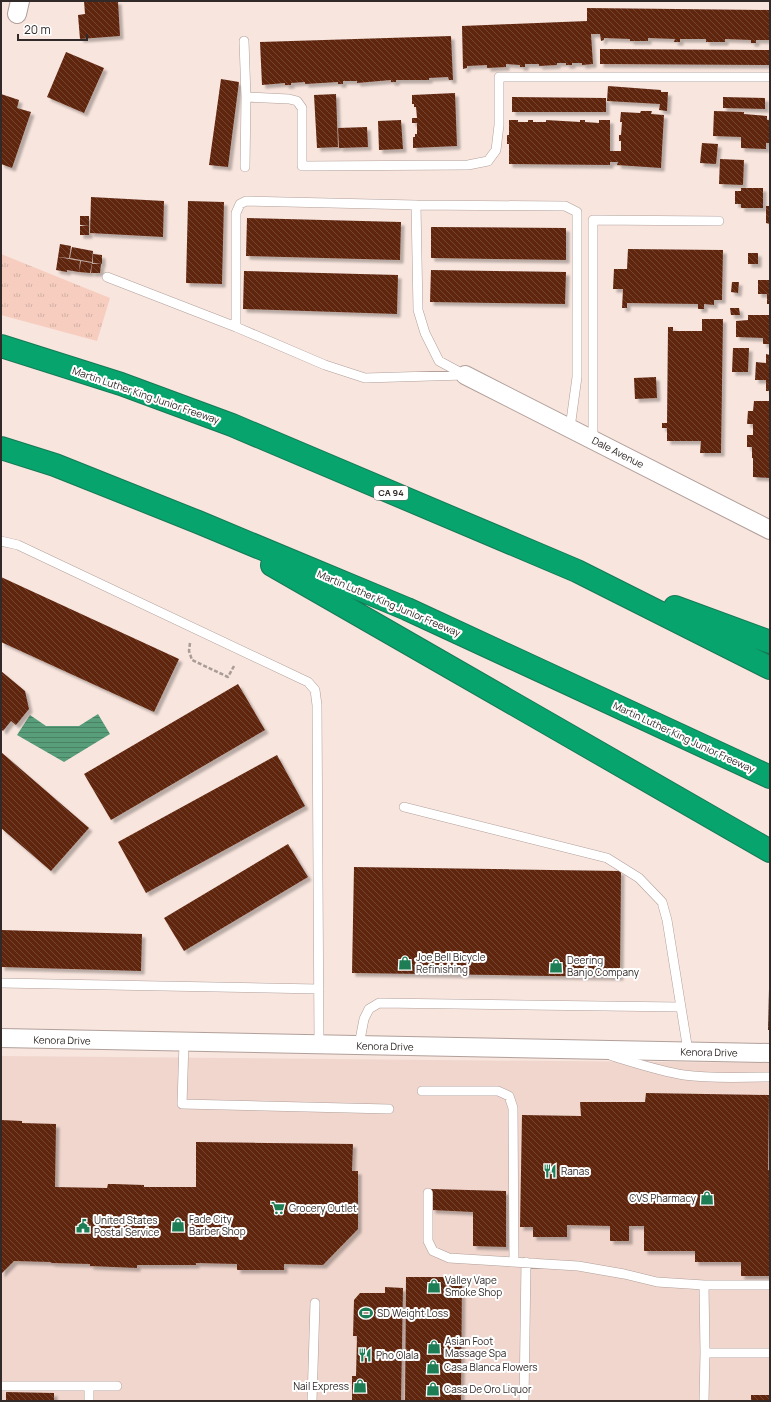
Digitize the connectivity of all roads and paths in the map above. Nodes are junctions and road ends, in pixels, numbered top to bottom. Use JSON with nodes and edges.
{"nodes":[{"id":1,"x":244,"y":41,"type":"dead end"},
{"id":2,"x":770,"y":77,"type":"edge"},
{"id":3,"x":246,"y":97,"type":"junction"},
{"id":4,"x":245,"y":167,"type":"dead end"},
{"id":5,"x":416,"y":205,"type":"junction"},
{"id":6,"x":719,"y":221,"type":"dead end"},
{"id":7,"x":107,"y":277,"type":"dead end"},
{"id":8,"x":236,"y":327,"type":"junction"},
{"id":9,"x":1,"y":346,"type":"edge"},
{"id":10,"x":465,"y":375,"type":"junction"},
{"id":11,"x":570,"y":428,"type":"junction"},
{"id":12,"x":592,"y":439,"type":"junction"},
{"id":13,"x":1,"y":448,"type":"edge"},
{"id":14,"x":198,"y":522,"type":"junction"},
{"id":15,"x":770,"y":530,"type":"edge"},
{"id":16,"x":1,"y":541,"type":"edge"},
{"id":17,"x":577,"y":571,"type":"junction"},
{"id":18,"x":770,"y":642,"type":"edge"},
{"id":19,"x":770,"y":668,"type":"edge"},
{"id":20,"x":770,"y":777,"type":"edge"},
{"id":21,"x":404,"y":807,"type":"dead end"},
{"id":22,"x":770,"y":851,"type":"edge"},
{"id":23,"x":1,"y":983,"type":"edge"},
{"id":24,"x":319,"y":989,"type":"junction"},
{"id":25,"x":680,"y":1007,"type":"junction"},
{"id":26,"x":1,"y":1038,"type":"edge"},
{"id":27,"x":184,"y":1042,"type":"junction"},
{"id":28,"x":319,"y":1044,"type":"junction"},
{"id":29,"x":359,"y":1045,"type":"junction"},
{"id":30,"x":594,"y":1050,"type":"junction"},
{"id":31,"x":688,"y":1051,"type":"junction"},
{"id":32,"x":770,"y":1053,"type":"edge"},
{"id":33,"x":770,"y":1077,"type":"edge"},
{"id":34,"x":422,"y":1091,"type":"dead end"},
{"id":35,"x":389,"y":1109,"type":"dead end"},
{"id":36,"x":428,"y":1193,"type":"dead end"},
{"id":37,"x":514,"y":1262,"type":"junction"},
{"id":38,"x":526,"y":1262,"type":"junction"},
{"id":39,"x":704,"y":1285,"type":"junction"},
{"id":40,"x":770,"y":1285,"type":"edge"},
{"id":41,"x":315,"y":1302,"type":"dead end"},
{"id":42,"x":705,"y":1353,"type":"junction"},
{"id":43,"x":770,"y":1353,"type":"edge"},
{"id":44,"x":1,"y":1386,"type":"edge"},
{"id":45,"x":89,"y":1386,"type":"junction"},
{"id":46,"x":117,"y":1386,"type":"dead end"},
{"id":47,"x":89,"y":1401,"type":"edge"},
{"id":48,"x":312,"y":1401,"type":"edge"},
{"id":49,"x":524,"y":1401,"type":"edge"},
{"id":50,"x":704,"y":1401,"type":"edge"}],
"edges":[{"from":1,"to":3,"type":"lane"},
{"from":2,"to":3,"type":"lane"},
{"from":3,"to":4,"type":"lane"},
{"from":5,"to":8,"type":"lane"},
{"from":5,"to":10,"type":"lane"},
{"from":5,"to":11,"type":"lane"},
{"from":6,"to":12,"type":"lane"},
{"from":7,"to":8,"type":"lane"},
{"from":8,"to":10,"type":"lane"},
{"from":9,"to":17,"type":"highway","name":"Martin Luther King Junior Freeway","number":"CA 94"},
{"from":10,"to":11,"type":"street","name":"Dale Avenue"},
{"from":11,"to":12,"type":"street","name":"Dale Avenue"},
{"from":12,"to":15,"type":"street","name":"Dale Avenue"},
{"from":13,"to":14,"type":"highway","name":"Martin Luther King Junior Freeway"},
{"from":14,"to":20,"type":"highway","name":"Martin Luther King Junior Freeway"},
{"from":14,"to":22,"type":"highway"},
{"from":16,"to":24,"type":"lane"},
{"from":17,"to":18,"type":"highway"},
{"from":17,"to":19,"type":"highway","name":"Martin Luther King Junior Freeway","number":"CA 94"},
{"from":21,"to":25,"type":"lane"},
{"from":23,"to":24,"type":"lane"},
{"from":24,"to":28,"type":"lane"},
{"from":25,"to":29,"type":"lane"},
{"from":25,"to":31,"type":"lane"},
{"from":26,"to":27,"type":"street","name":"Kenora Drive"},
{"from":27,"to":28,"type":"street","name":"Kenora Drive"},
{"from":27,"to":35,"type":"lane"},
{"from":28,"to":29,"type":"street","name":"Kenora Drive"},
{"from":29,"to":30,"type":"street","name":"Kenora Drive"},
{"from":30,"to":31,"type":"street","name":"Kenora Drive"},
{"from":30,"to":33,"type":"lane"},
{"from":31,"to":32,"type":"street","name":"Kenora Drive"},
{"from":34,"to":37,"type":"lane"},
{"from":36,"to":37,"type":"lane"},
{"from":37,"to":38,"type":"lane"},
{"from":38,"to":39,"type":"lane"},
{"from":38,"to":49,"type":"lane"},
{"from":39,"to":40,"type":"lane"},
{"from":39,"to":42,"type":"lane"},
{"from":41,"to":48,"type":"lane"},
{"from":42,"to":43,"type":"lane"},
{"from":42,"to":50,"type":"lane"},
{"from":44,"to":45,"type":"lane"},
{"from":45,"to":46,"type":"lane"},
{"from":45,"to":47,"type":"lane"}]}
